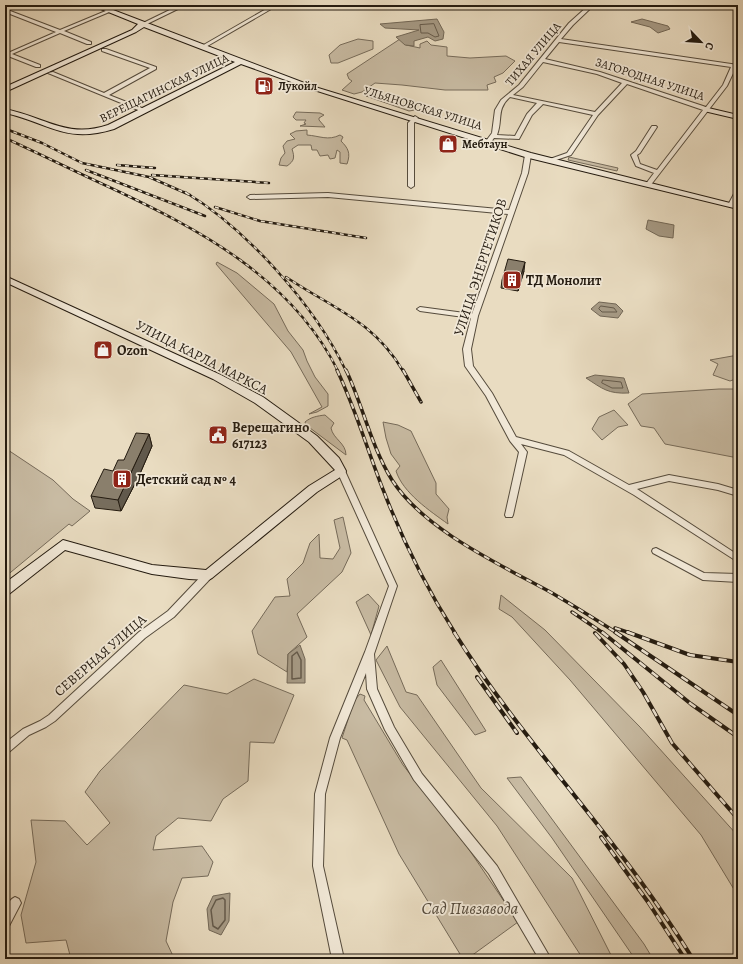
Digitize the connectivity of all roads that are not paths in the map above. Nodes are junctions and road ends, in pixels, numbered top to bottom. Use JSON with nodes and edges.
{"nodes":[{"id":1,"x":11,"y":5,"type":"edge"},
{"id":2,"x":94,"y":5,"type":"edge"},
{"id":3,"x":124,"y":5,"type":"edge"},
{"id":4,"x":184,"y":5,"type":"edge"},
{"id":5,"x":276,"y":5,"type":"edge"},
{"id":6,"x":592,"y":5,"type":"edge"},
{"id":7,"x":728,"y":5,"type":"edge"},
{"id":8,"x":5,"y":8,"type":"edge"},
{"id":9,"x":110,"y":11,"type":"junction"},
{"id":10,"x":738,"y":11,"type":"edge"},
{"id":11,"x":143,"y":24,"type":"junction"},
{"id":12,"x":155,"y":28,"type":"junction"},
{"id":13,"x":61,"y":31,"type":"junction"},
{"id":14,"x":134,"y":31,"type":"junction"},
{"id":15,"x":558,"y":40,"type":"junction"},
{"id":16,"x":89,"y":43,"type":"dead end"},
{"id":17,"x":202,"y":47,"type":"junction"},
{"id":18,"x":104,"y":50,"type":"dead end"},
{"id":19,"x":6,"y":55,"type":"edge"},
{"id":20,"x":541,"y":60,"type":"junction"},
{"id":21,"x":241,"y":62,"type":"junction"},
{"id":22,"x":38,"y":66,"type":"dead end"},
{"id":23,"x":736,"y":66,"type":"edge"},
{"id":24,"x":51,"y":73,"type":"dead end"},
{"id":25,"x":625,"y":83,"type":"junction"},
{"id":26,"x":5,"y":90,"type":"edge"},
{"id":27,"x":106,"y":94,"type":"junction"},
{"id":28,"x":511,"y":96,"type":"junction"},
{"id":29,"x":541,"y":103,"type":"junction"},
{"id":30,"x":707,"y":109,"type":"junction"},
{"id":31,"x":5,"y":111,"type":"edge"},
{"id":32,"x":144,"y":111,"type":"junction"},
{"id":33,"x":596,"y":114,"type":"junction"},
{"id":34,"x":738,"y":117,"type":"edge"},
{"id":35,"x":415,"y":118,"type":"junction"},
{"id":36,"x":654,"y":127,"type":"dead end"},
{"id":37,"x":492,"y":139,"type":"junction"},
{"id":38,"x":528,"y":155,"type":"junction"},
{"id":39,"x":550,"y":160,"type":"junction"},
{"id":40,"x":657,"y":172,"type":"junction"},
{"id":41,"x":648,"y":185,"type":"junction"},
{"id":42,"x":411,"y":186,"type":"dead end"},
{"id":43,"x":738,"y":192,"type":"edge"},
{"id":44,"x":250,"y":197,"type":"dead end"},
{"id":45,"x":734,"y":206,"type":"edge"},
{"id":46,"x":511,"y":212,"type":"junction"},
{"id":47,"x":5,"y":279,"type":"edge"},
{"id":48,"x":420,"y":309,"type":"dead end"},
{"id":49,"x":475,"y":316,"type":"junction"},
{"id":50,"x":513,"y":439,"type":"junction"},
{"id":51,"x":341,"y":471,"type":"junction"},
{"id":52,"x":628,"y":488,"type":"junction"},
{"id":53,"x":738,"y":493,"type":"edge"},
{"id":54,"x":509,"y":515,"type":"dead end"},
{"id":55,"x":656,"y":551,"type":"dead end"},
{"id":56,"x":738,"y":559,"type":"edge"},
{"id":57,"x":208,"y":575,"type":"junction"},
{"id":58,"x":738,"y":578,"type":"edge"},
{"id":59,"x":5,"y":590,"type":"edge"},
{"id":60,"x":370,"y":652,"type":"junction"},
{"id":61,"x":5,"y":749,"type":"edge"},
{"id":62,"x":15,"y":903,"type":"dead end"},
{"id":63,"x":5,"y":922,"type":"edge"},
{"id":64,"x":338,"y":959,"type":"edge"},
{"id":65,"x":545,"y":959,"type":"edge"}],
"edges":[{"from":1,"to":8,"type":"street"},
{"from":2,"to":9,"type":"main road"},
{"from":3,"to":9,"type":"street"},
{"from":4,"to":11,"type":"street"},
{"from":5,"to":17,"type":"street"},
{"from":6,"to":15,"type":"street","name":"ТИХАЯ УЛИЦА"},
{"from":7,"to":10,"type":"street"},
{"from":8,"to":13,"type":"street"},
{"from":9,"to":11,"type":"main road"},
{"from":9,"to":13,"type":"street"},
{"from":11,"to":12,"type":"main road","name":"УЛЬЯНОВСКАЯ УЛИЦА"},
{"from":11,"to":14,"type":"main road"},
{"from":12,"to":14,"type":"street"},
{"from":12,"to":17,"type":"main road","name":"УЛЬЯНОВСКАЯ УЛИЦА"},
{"from":13,"to":16,"type":"street"},
{"from":13,"to":19,"type":"street"},
{"from":14,"to":26,"type":"main road"},
{"from":15,"to":20,"type":"street","name":"ТИХАЯ УЛИЦА"},
{"from":15,"to":23,"type":"street"},
{"from":17,"to":21,"type":"main road","name":"УЛЬЯНОВСКАЯ УЛИЦА"},
{"from":18,"to":27,"type":"street"},
{"from":19,"to":22,"type":"street"},
{"from":20,"to":25,"type":"street","name":"ЗАГОРОДНАЯ УЛИЦА"},
{"from":20,"to":28,"type":"street","name":"ТИХАЯ УЛИЦА"},
{"from":21,"to":32,"type":"main road","name":"ВЕРЕЩАГИНСКАЯ УЛИЦА"},
{"from":21,"to":35,"type":"main road","name":"УЛЬЯНОВСКАЯ УЛИЦА"},
{"from":23,"to":30,"type":"street"},
{"from":24,"to":27,"type":"street"},
{"from":25,"to":30,"type":"street","name":"ЗАГОРОДНАЯ УЛИЦА"},
{"from":25,"to":33,"type":"street"},
{"from":27,"to":32,"type":"street"},
{"from":28,"to":29,"type":"street"},
{"from":28,"to":37,"type":"street","name":"ТИХАЯ УЛИЦА"},
{"from":29,"to":33,"type":"street"},
{"from":29,"to":37,"type":"street"},
{"from":30,"to":34,"type":"main road","name":"ЗАГОРОДНАЯ УЛИЦА"},
{"from":30,"to":40,"type":"street"},
{"from":31,"to":32,"type":"main road","name":"ВЕРЕЩАГИНСКАЯ УЛИЦА"},
{"from":33,"to":39,"type":"street"},
{"from":35,"to":37,"type":"main road","name":"УЛЬЯНОВСКАЯ УЛИЦА"},
{"from":35,"to":42,"type":"street"},
{"from":36,"to":40,"type":"street"},
{"from":37,"to":38,"type":"main road","name":"УЛЬЯНОВСКАЯ УЛИЦА"},
{"from":38,"to":39,"type":"main road","name":"УЛЬЯНОВСКАЯ УЛИЦА"},
{"from":38,"to":46,"type":"street","name":"УЛИЦА ЭНЕРГЕТИКОВ"},
{"from":39,"to":41,"type":"main road","name":"УЛЬЯНОВСКАЯ УЛИЦА"},
{"from":40,"to":41,"type":"street"},
{"from":41,"to":45,"type":"main road","name":"УЛЬЯНОВСКАЯ УЛИЦА"},
{"from":43,"to":45,"type":"street"},
{"from":44,"to":46,"type":"street"},
{"from":46,"to":49,"type":"street","name":"УЛИЦА ЭНЕРГЕТИКОВ"},
{"from":47,"to":51,"type":"main road","name":"УЛИЦА КАРЛА МАРКСА"},
{"from":48,"to":49,"type":"street"},
{"from":49,"to":50,"type":"street","name":"УЛИЦА ЭНЕРГЕТИКОВ"},
{"from":50,"to":52,"type":"street"},
{"from":50,"to":54,"type":"street","name":"УЛИЦА ЭНЕРГЕТИКОВ"},
{"from":51,"to":57,"type":"main road","name":"СЕВЕРНАЯ УЛИЦА"},
{"from":51,"to":60,"type":"street","name":"УЛИЦА КАРЛА МАРКСА"},
{"from":52,"to":53,"type":"street"},
{"from":52,"to":56,"type":"street"},
{"from":55,"to":58,"type":"street"},
{"from":57,"to":59,"type":"main road"},
{"from":57,"to":61,"type":"street","name":"СЕВЕРНАЯ УЛИЦА"},
{"from":60,"to":64,"type":"street"},
{"from":60,"to":65,"type":"street"},
{"from":62,"to":63,"type":"street"}]}
